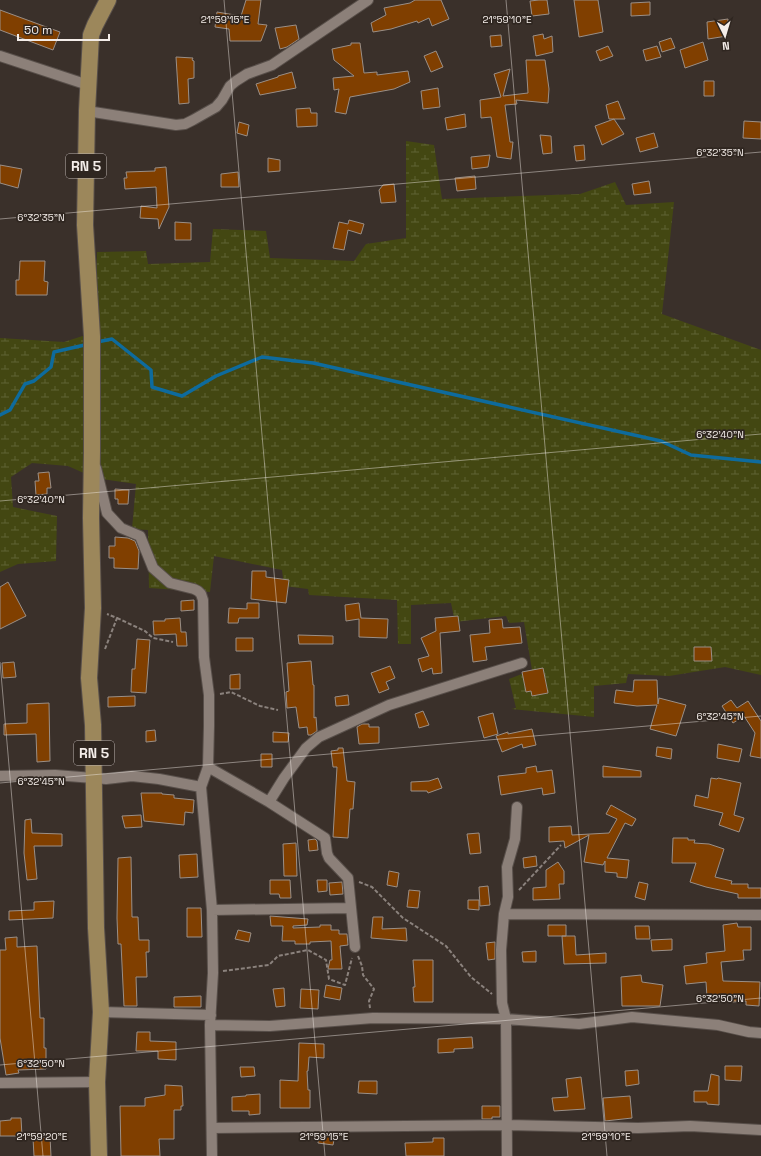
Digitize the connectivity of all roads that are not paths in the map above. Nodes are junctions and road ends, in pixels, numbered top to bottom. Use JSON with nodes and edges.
{"nodes":[{"id":1,"x":108,"y":0,"type":"edge"},
{"id":2,"x":368,"y":0,"type":"edge"},
{"id":3,"x":0,"y":56,"type":"edge"},
{"id":4,"x":88,"y":85,"type":"junction"},
{"id":5,"x":87,"y":111,"type":"junction"},
{"id":6,"x":92,"y":451,"type":"junction"},
{"id":7,"x":522,"y":663,"type":"dead end"},
{"id":8,"x":208,"y":767,"type":"junction"},
{"id":9,"x":0,"y":776,"type":"edge"},
{"id":10,"x":94,"y":778,"type":"junction"},
{"id":11,"x":201,"y":787,"type":"junction"},
{"id":12,"x":269,"y":802,"type":"junction"},
{"id":13,"x":517,"y":807,"type":"dead end"},
{"id":14,"x":351,"y":908,"type":"junction"},
{"id":15,"x":505,"y":909,"type":"junction"},
{"id":16,"x":212,"y":910,"type":"junction"},
{"id":17,"x":761,"y":914,"type":"edge"},
{"id":18,"x":355,"y":947,"type":"road end"},
{"id":19,"x":101,"y":1012,"type":"junction"},
{"id":20,"x":211,"y":1015,"type":"junction"},
{"id":21,"x":506,"y":1019,"type":"junction"},
{"id":22,"x":210,"y":1026,"type":"junction"},
{"id":23,"x":761,"y":1033,"type":"edge"},
{"id":24,"x":97,"y":1082,"type":"junction"},
{"id":25,"x":0,"y":1083,"type":"edge"},
{"id":26,"x":506,"y":1125,"type":"junction"},
{"id":27,"x":212,"y":1128,"type":"junction"},
{"id":28,"x":761,"y":1130,"type":"edge"},
{"id":29,"x":99,"y":1156,"type":"edge"},
{"id":30,"x":212,"y":1156,"type":"edge"},
{"id":31,"x":507,"y":1156,"type":"edge"}],
"edges":[{"from":1,"to":4,"type":"main road","number":"RN 5"},
{"from":2,"to":5,"type":"street"},
{"from":3,"to":4,"type":"street"},
{"from":4,"to":5,"type":"main road","number":"RN 5"},
{"from":5,"to":6,"type":"main road","number":"RN 5"},
{"from":6,"to":8,"type":"street"},
{"from":6,"to":10,"type":"main road","number":"RN 5"},
{"from":7,"to":12,"type":"street"},
{"from":8,"to":11,"type":"street"},
{"from":8,"to":12,"type":"street"},
{"from":9,"to":10,"type":"street"},
{"from":10,"to":11,"type":"street"},
{"from":10,"to":19,"type":"main road","number":"RN 5"},
{"from":11,"to":16,"type":"street"},
{"from":12,"to":14,"type":"street"},
{"from":13,"to":15,"type":"street"},
{"from":14,"to":16,"type":"street"},
{"from":14,"to":18,"type":"street"},
{"from":15,"to":17,"type":"street"},
{"from":15,"to":21,"type":"street"},
{"from":16,"to":20,"type":"street"},
{"from":19,"to":20,"type":"street"},
{"from":19,"to":24,"type":"main road","number":"RN 5"},
{"from":20,"to":22,"type":"street"},
{"from":21,"to":22,"type":"street"},
{"from":21,"to":23,"type":"street"},
{"from":21,"to":26,"type":"street"},
{"from":22,"to":27,"type":"street"},
{"from":24,"to":25,"type":"street"},
{"from":24,"to":29,"type":"main road","number":"RN 5"},
{"from":26,"to":27,"type":"street"},
{"from":26,"to":28,"type":"street"},
{"from":26,"to":31,"type":"street"},
{"from":27,"to":30,"type":"street"}]}
